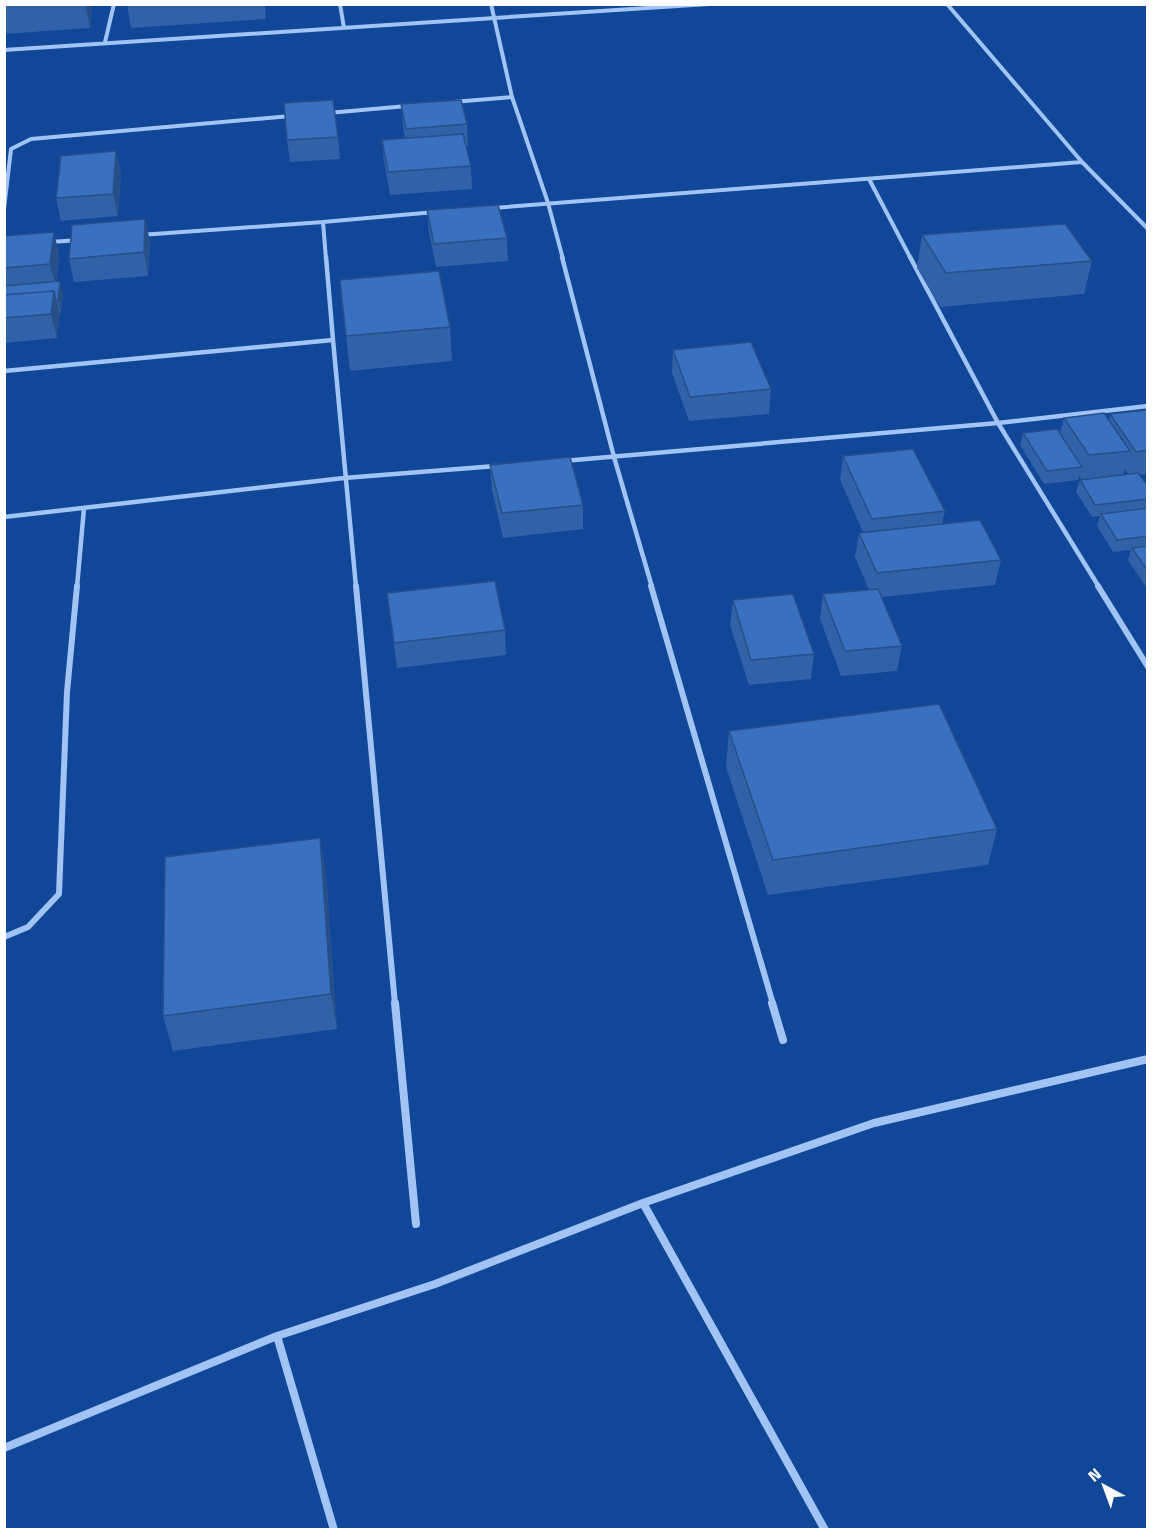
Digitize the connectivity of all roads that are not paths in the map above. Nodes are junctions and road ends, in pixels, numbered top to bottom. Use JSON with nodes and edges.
{"nodes":[{"id":1,"x":114,"y":4,"type":"edge"},
{"id":2,"x":340,"y":4,"type":"edge"},
{"id":3,"x":491,"y":4,"type":"edge"},
{"id":4,"x":709,"y":4,"type":"edge"},
{"id":5,"x":948,"y":4,"type":"edge"},
{"id":6,"x":676,"y":6,"type":"edge"},
{"id":7,"x":495,"y":19,"type":"junction"},
{"id":8,"x":344,"y":28,"type":"junction"},
{"id":9,"x":105,"y":42,"type":"junction"},
{"id":10,"x":4,"y":50,"type":"edge"},
{"id":11,"x":512,"y":97,"type":"junction"},
{"id":12,"x":442,"y":103,"type":"edge"},
{"id":13,"x":418,"y":105,"type":"edge"},
{"id":14,"x":325,"y":113,"type":"edge"},
{"id":15,"x":301,"y":115,"type":"edge"},
{"id":16,"x":1082,"y":162,"type":"junction"},
{"id":17,"x":869,"y":179,"type":"junction"},
{"id":18,"x":548,"y":203,"type":"junction"},
{"id":19,"x":4,"y":208,"type":"edge"},
{"id":20,"x":489,"y":208,"type":"edge"},
{"id":21,"x":441,"y":212,"type":"edge"},
{"id":22,"x":323,"y":222,"type":"junction"},
{"id":23,"x":1148,"y":229,"type":"edge"},
{"id":24,"x":134,"y":236,"type":"edge"},
{"id":25,"x":87,"y":239,"type":"edge"},
{"id":26,"x":40,"y":242,"type":"edge"},
{"id":27,"x":333,"y":340,"type":"junction"},
{"id":28,"x":4,"y":371,"type":"edge"},
{"id":29,"x":1148,"y":406,"type":"edge"},
{"id":30,"x":998,"y":423,"type":"junction"},
{"id":31,"x":614,"y":457,"type":"junction"},
{"id":32,"x":555,"y":462,"type":"edge"},
{"id":33,"x":508,"y":465,"type":"edge"},
{"id":34,"x":344,"y":478,"type":"junction"},
{"id":35,"x":84,"y":508,"type":"junction"},
{"id":36,"x":4,"y":517,"type":"edge"},
{"id":37,"x":1148,"y":667,"type":"edge"},
{"id":38,"x":4,"y":937,"type":"edge"},
{"id":39,"x":783,"y":1041,"type":"dead end"},
{"id":40,"x":1148,"y":1059,"type":"edge"},
{"id":41,"x":643,"y":1203,"type":"junction"},
{"id":42,"x":416,"y":1224,"type":"dead end"},
{"id":43,"x":277,"y":1336,"type":"junction"},
{"id":44,"x":4,"y":1448,"type":"edge"},
{"id":45,"x":334,"y":1530,"type":"edge"},
{"id":46,"x":825,"y":1530,"type":"edge"}],
"edges":[{"from":1,"to":9,"type":"street"},
{"from":2,"to":8,"type":"street"},
{"from":3,"to":7,"type":"street"},
{"from":4,"to":6,"type":"street"},
{"from":5,"to":16,"type":"street"},
{"from":6,"to":7,"type":"street"},
{"from":7,"to":8,"type":"street"},
{"from":7,"to":11,"type":"street"},
{"from":8,"to":9,"type":"street"},
{"from":9,"to":10,"type":"street"},
{"from":11,"to":12,"type":"street"},
{"from":11,"to":18,"type":"street"},
{"from":13,"to":14,"type":"street"},
{"from":15,"to":19,"type":"street"},
{"from":16,"to":17,"type":"street"},
{"from":16,"to":23,"type":"street"},
{"from":17,"to":18,"type":"street"},
{"from":17,"to":30,"type":"street"},
{"from":18,"to":20,"type":"street"},
{"from":18,"to":31,"type":"street"},
{"from":21,"to":22,"type":"street"},
{"from":22,"to":24,"type":"street"},
{"from":22,"to":27,"type":"street"},
{"from":25,"to":26,"type":"street"},
{"from":27,"to":28,"type":"street"},
{"from":27,"to":34,"type":"street"},
{"from":29,"to":30,"type":"street"},
{"from":30,"to":31,"type":"street"},
{"from":30,"to":37,"type":"street"},
{"from":31,"to":32,"type":"street"},
{"from":31,"to":39,"type":"street"},
{"from":33,"to":34,"type":"street"},
{"from":34,"to":35,"type":"street"},
{"from":34,"to":42,"type":"street"},
{"from":35,"to":36,"type":"street"},
{"from":35,"to":38,"type":"street"},
{"from":40,"to":41,"type":"street"},
{"from":41,"to":43,"type":"street"},
{"from":41,"to":46,"type":"street"},
{"from":43,"to":44,"type":"street"},
{"from":43,"to":45,"type":"street"}]}
